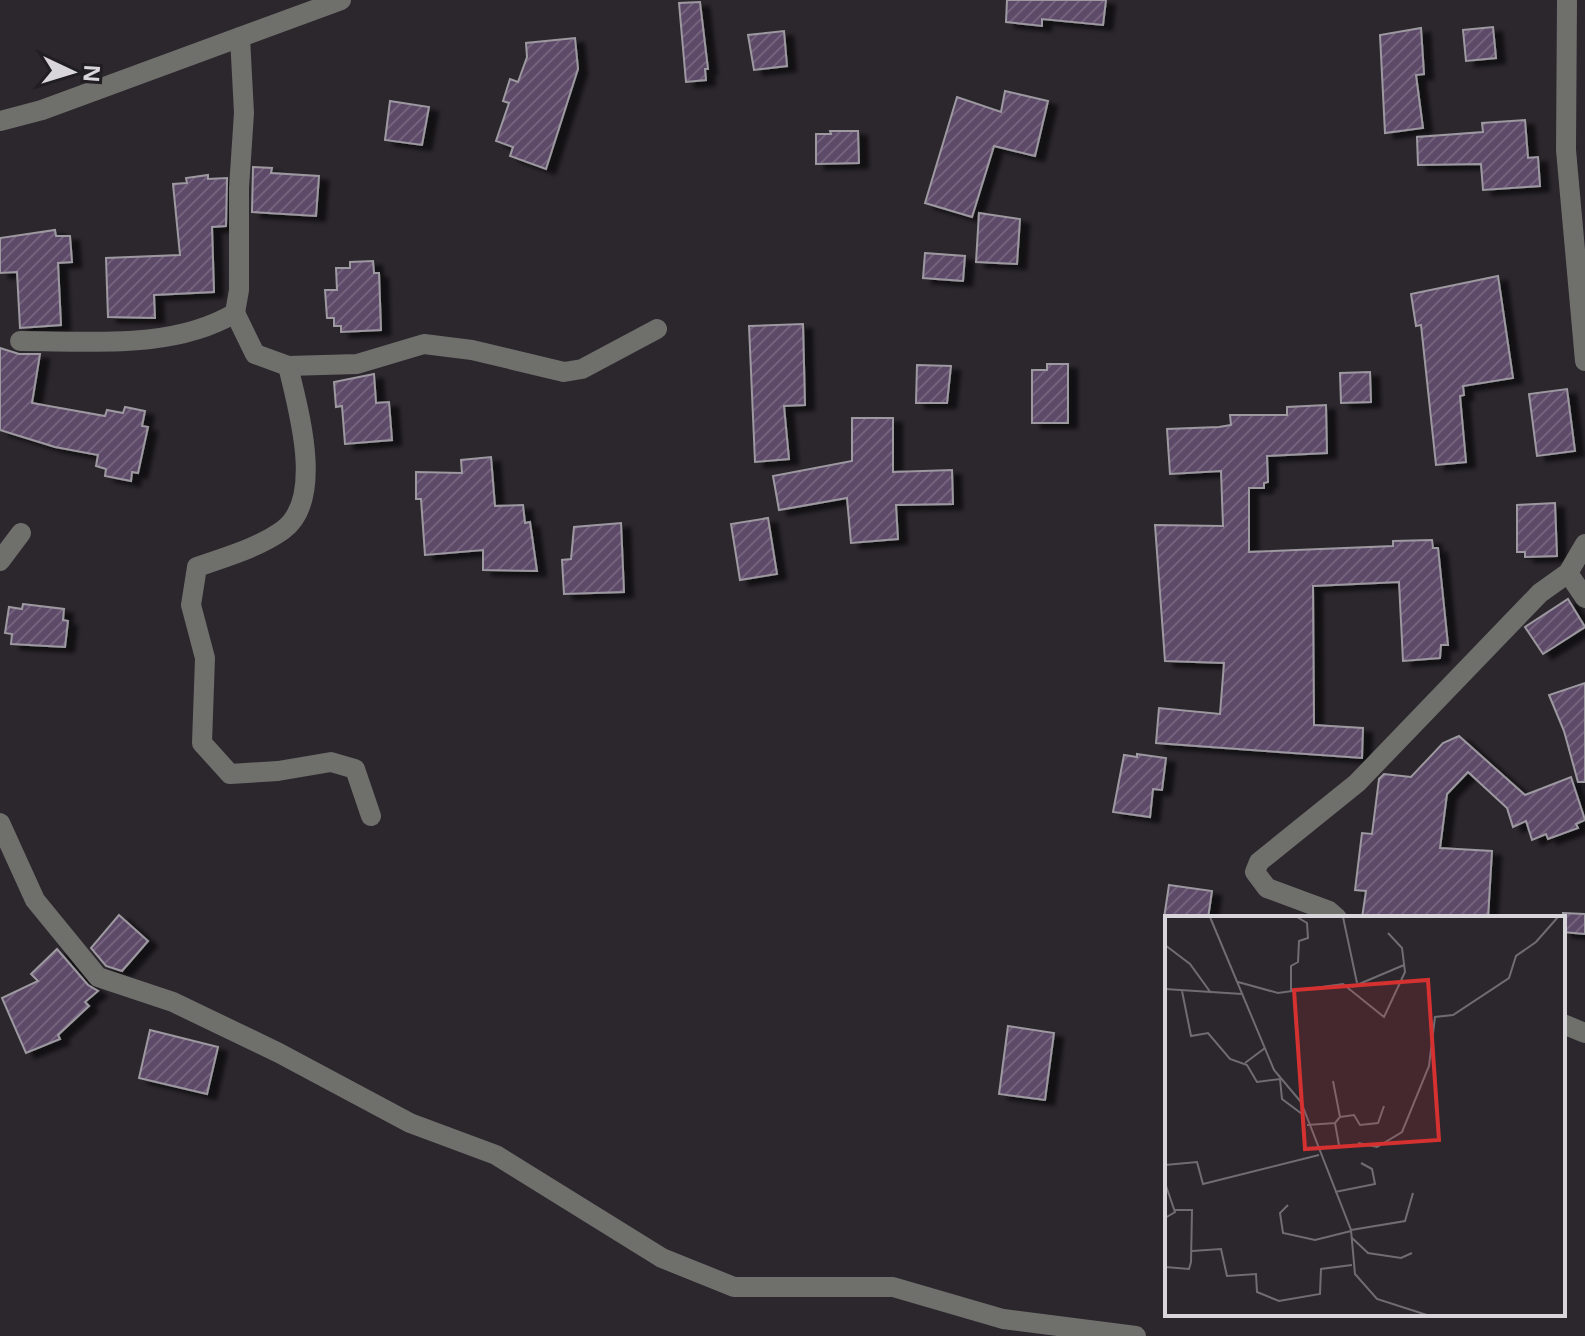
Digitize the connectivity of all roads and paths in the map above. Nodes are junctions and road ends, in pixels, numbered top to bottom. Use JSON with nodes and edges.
{"nodes":[{"id":1,"x":341,"y":0,"type":"edge"},
{"id":2,"x":1567,"y":0,"type":"edge"},
{"id":3,"x":240,"y":37,"type":"junction"},
{"id":4,"x":0,"y":121,"type":"edge"},
{"id":5,"x":235,"y":313,"type":"junction"},
{"id":6,"x":657,"y":329,"type":"dead end"},
{"id":7,"x":20,"y":341,"type":"dead end"},
{"id":8,"x":1585,"y":361,"type":"edge"},
{"id":9,"x":288,"y":366,"type":"junction"},
{"id":10,"x":21,"y":533,"type":"dead end"},
{"id":11,"x":1585,"y":544,"type":"edge"},
{"id":12,"x":0,"y":561,"type":"edge"},
{"id":13,"x":1568,"y":573,"type":"junction"},
{"id":14,"x":1585,"y":598,"type":"edge"},
{"id":15,"x":371,"y":816,"type":"dead end"},
{"id":16,"x":0,"y":823,"type":"edge"},
{"id":17,"x":1335,"y":916,"type":"edge"},
{"id":18,"x":1565,"y":1025,"type":"edge"},
{"id":19,"x":1585,"y":1033,"type":"edge"},
{"id":20,"x":1136,"y":1336,"type":"edge"}],
"edges":[{"from":1,"to":3,"type":"street"},
{"from":2,"to":8,"type":"street"},
{"from":3,"to":4,"type":"street"},
{"from":3,"to":5,"type":"street"},
{"from":5,"to":7,"type":"street"},
{"from":5,"to":9,"type":"street"},
{"from":6,"to":9,"type":"street"},
{"from":9,"to":15,"type":"street"},
{"from":10,"to":12,"type":"street"},
{"from":11,"to":13,"type":"street"},
{"from":13,"to":14,"type":"street"},
{"from":13,"to":17,"type":"street"},
{"from":16,"to":20,"type":"street"},
{"from":18,"to":19,"type":"street"}]}
